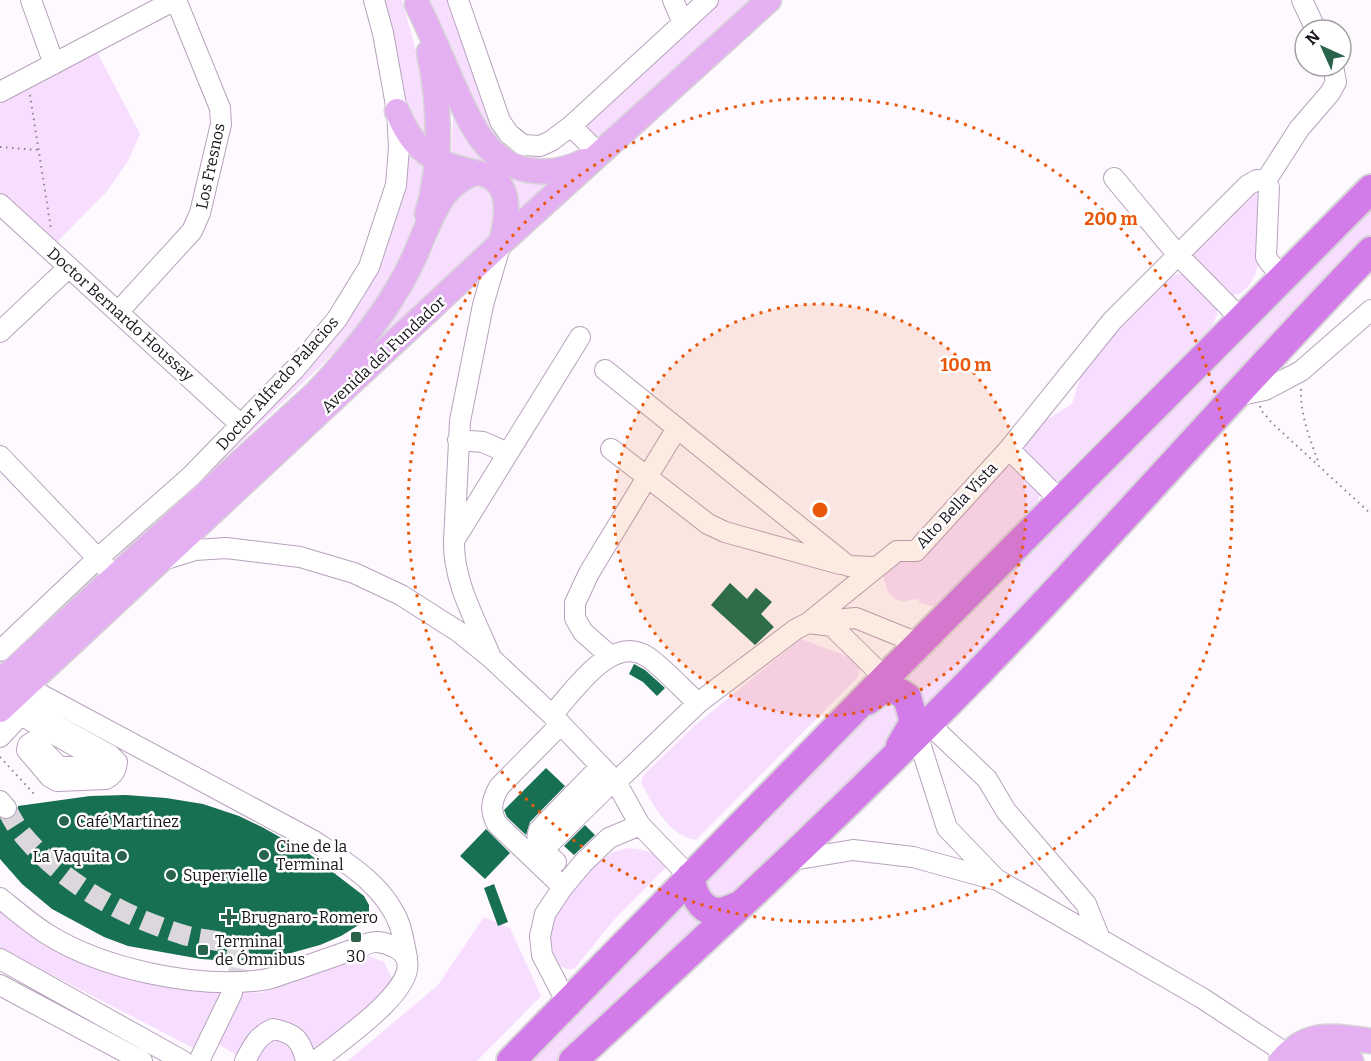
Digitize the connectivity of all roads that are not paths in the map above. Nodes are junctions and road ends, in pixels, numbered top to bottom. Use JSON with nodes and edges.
{"nodes":[{"id":1,"x":31,"y":0,"type":"edge"},
{"id":2,"x":176,"y":0,"type":"edge"},
{"id":3,"x":374,"y":0,"type":"edge"},
{"id":4,"x":458,"y":0,"type":"edge"},
{"id":5,"x":673,"y":0,"type":"edge"},
{"id":6,"x":708,"y":0,"type":"edge"},
{"id":7,"x":769,"y":0,"type":"edge"},
{"id":8,"x":1302,"y":0,"type":"edge"},
{"id":9,"x":417,"y":2,"type":"edge"},
{"id":10,"x":1310,"y":18,"type":"edge"},
{"id":11,"x":683,"y":23,"type":"junction"},
{"id":12,"x":54,"y":64,"type":"junction"},
{"id":13,"x":1335,"y":78,"type":"edge"},
{"id":14,"x":0,"y":92,"type":"edge"},
{"id":15,"x":397,"y":111,"type":"junction"},
{"id":16,"x":572,"y":126,"type":"junction"},
{"id":17,"x":599,"y":154,"type":"junction"},
{"id":18,"x":436,"y":159,"type":"junction"},
{"id":19,"x":474,"y":173,"type":"junction"},
{"id":20,"x":1114,"y":178,"type":"dead end"},
{"id":21,"x":1265,"y":182,"type":"junction"},
{"id":22,"x":1371,"y":189,"type":"edge"},
{"id":23,"x":0,"y":204,"type":"edge"},
{"id":24,"x":501,"y":243,"type":"junction"},
{"id":25,"x":1371,"y":251,"type":"edge"},
{"id":26,"x":1177,"y":255,"type":"junction"},
{"id":27,"x":62,"y":261,"type":"junction"},
{"id":28,"x":408,"y":270,"type":"junction"},
{"id":29,"x":1284,"y":278,"type":"junction"},
{"id":30,"x":1371,"y":310,"type":"edge"},
{"id":31,"x":119,"y":311,"type":"junction"},
{"id":32,"x":1242,"y":320,"type":"junction"},
{"id":33,"x":0,"y":332,"type":"edge"},
{"id":34,"x":580,"y":338,"type":"dead end"},
{"id":35,"x":605,"y":370,"type":"dead end"},
{"id":36,"x":1246,"y":394,"type":"junction"},
{"id":37,"x":241,"y":424,"type":"junction"},
{"id":38,"x":677,"y":428,"type":"junction"},
{"id":39,"x":458,"y":440,"type":"junction"},
{"id":40,"x":611,"y":449,"type":"dead end"},
{"id":41,"x":1009,"y":449,"type":"junction"},
{"id":42,"x":508,"y":453,"type":"junction"},
{"id":43,"x":0,"y":456,"type":"edge"},
{"id":44,"x":648,"y":477,"type":"junction"},
{"id":45,"x":1061,"y":501,"type":"junction"},
{"id":46,"x":454,"y":541,"type":"junction"},
{"id":47,"x":97,"y":559,"type":"junction"},
{"id":48,"x":163,"y":560,"type":"junction"},
{"id":49,"x":848,"y":566,"type":"junction"},
{"id":50,"x":875,"y":567,"type":"junction"},
{"id":51,"x":116,"y":576,"type":"junction"},
{"id":52,"x":808,"y":623,"type":"junction"},
{"id":53,"x":920,"y":644,"type":"junction"},
{"id":54,"x":0,"y":651,"type":"edge"},
{"id":55,"x":609,"y":655,"type":"junction"},
{"id":56,"x":58,"y":657,"type":"junction"},
{"id":57,"x":491,"y":658,"type":"junction"},
{"id":58,"x":0,"y":682,"type":"edge"},
{"id":59,"x":893,"y":685,"type":"junction"},
{"id":60,"x":698,"y":703,"type":"junction"},
{"id":61,"x":23,"y":705,"type":"edge"},
{"id":62,"x":556,"y":719,"type":"junction"},
{"id":63,"x":922,"y":729,"type":"junction"},
{"id":64,"x":0,"y":737,"type":"edge"},
{"id":65,"x":886,"y":764,"type":"junction"},
{"id":66,"x":610,"y":776,"type":"junction"},
{"id":67,"x":640,"y":825,"type":"junction"},
{"id":68,"x":786,"y":861,"type":"junction"},
{"id":69,"x":690,"y":877,"type":"junction"},
{"id":70,"x":996,"y":879,"type":"junction"},
{"id":71,"x":567,"y":882,"type":"junction"},
{"id":72,"x":0,"y":898,"type":"edge"},
{"id":73,"x":742,"y":904,"type":"junction"},
{"id":74,"x":1100,"y":939,"type":"junction"},
{"id":75,"x":407,"y":958,"type":"junction"},
{"id":76,"x":0,"y":959,"type":"edge"},
{"id":77,"x":0,"y":985,"type":"edge"},
{"id":78,"x":232,"y":993,"type":"tunnel mouth"},
{"id":79,"x":567,"y":1003,"type":"junction"},
{"id":80,"x":138,"y":1036,"type":"junction"},
{"id":81,"x":1371,"y":1041,"type":"edge"},
{"id":82,"x":107,"y":1043,"type":"junction"},
{"id":83,"x":172,"y":1058,"type":"edge"},
{"id":84,"x":1289,"y":1058,"type":"edge"},
{"id":85,"x":142,"y":1061,"type":"edge"},
{"id":86,"x":199,"y":1061,"type":"edge"},
{"id":87,"x":245,"y":1061,"type":"edge"},
{"id":88,"x":306,"y":1061,"type":"edge"},
{"id":89,"x":316,"y":1061,"type":"edge"},
{"id":90,"x":508,"y":1061,"type":"edge"},
{"id":91,"x":575,"y":1061,"type":"edge"},
{"id":92,"x":1352,"y":1061,"type":"edge"}],
"edges":[{"from":1,"to":12,"type":"street"},
{"from":2,"to":12,"type":"street"},
{"from":2,"to":31,"type":"street","name":"Los Fresnos"},
{"from":3,"to":15,"type":"street","name":"Doctor Alfredo Palacios"},
{"from":4,"to":16,"type":"street"},
{"from":5,"to":11,"type":"street"},
{"from":6,"to":11,"type":"street"},
{"from":7,"to":17,"type":"main road","name":"Avenida del Fundador"},
{"from":8,"to":10,"type":"street"},
{"from":9,"to":17,"type":"main road"},
{"from":9,"to":18,"type":"main road"},
{"from":11,"to":16,"type":"street"},
{"from":12,"to":14,"type":"street"},
{"from":13,"to":21,"type":"street"},
{"from":15,"to":18,"type":"main road"},
{"from":15,"to":37,"type":"street","name":"Doctor Alfredo Palacios"},
{"from":16,"to":17,"type":"street"},
{"from":17,"to":24,"type":"main road","name":"Avenida del Fundador"},
{"from":18,"to":19,"type":"main road"},
{"from":18,"to":28,"type":"main road"},
{"from":19,"to":24,"type":"main road"},
{"from":19,"to":28,"type":"main road"},
{"from":20,"to":26,"type":"street"},
{"from":21,"to":26,"type":"street","name":"Alto Bella Vista"},
{"from":21,"to":29,"type":"street"},
{"from":22,"to":29,"type":"highway"},
{"from":23,"to":27,"type":"street","name":"Doctor Bernardo Houssay"},
{"from":24,"to":39,"type":"street"},
{"from":24,"to":48,"type":"main road","name":"Avenida del Fundador"},
{"from":25,"to":36,"type":"highway"},
{"from":26,"to":32,"type":"street"},
{"from":26,"to":41,"type":"street","name":"Alto Bella Vista"},
{"from":27,"to":31,"type":"street","name":"Doctor Bernardo Houssay"},
{"from":27,"to":33,"type":"street"},
{"from":28,"to":51,"type":"main road","name":"Avenida del Fundador"},
{"from":29,"to":32,"type":"highway"},
{"from":30,"to":36,"type":"street"},
{"from":31,"to":37,"type":"street","name":"Doctor Bernardo Houssay"},
{"from":32,"to":45,"type":"highway"},
{"from":34,"to":42,"type":"street"},
{"from":35,"to":38,"type":"street"},
{"from":36,"to":63,"type":"highway"},
{"from":37,"to":47,"type":"street","name":"Doctor Alfredo Palacios"},
{"from":38,"to":44,"type":"street"},
{"from":38,"to":49,"type":"street"},
{"from":39,"to":42,"type":"street"},
{"from":39,"to":46,"type":"street"},
{"from":40,"to":44,"type":"street"},
{"from":41,"to":45,"type":"street"},
{"from":41,"to":50,"type":"street","name":"Alto Bella Vista"},
{"from":42,"to":46,"type":"street"},
{"from":43,"to":47,"type":"street"},
{"from":44,"to":49,"type":"street"},
{"from":44,"to":55,"type":"street"},
{"from":45,"to":53,"type":"highway"},
{"from":46,"to":57,"type":"street"},
{"from":47,"to":51,"type":"street"},
{"from":47,"to":54,"type":"street","name":"Doctor Alfredo Palacios"},
{"from":48,"to":56,"type":"main road","name":"Avenida del Fundador"},
{"from":48,"to":57,"type":"street"},
{"from":49,"to":50,"type":"street"},
{"from":50,"to":52,"type":"street","name":"Alto Bella Vista"},
{"from":51,"to":58,"type":"main road","name":"Avenida del Fundador"},
{"from":52,"to":53,"type":"street"},
{"from":52,"to":59,"type":"street"},
{"from":52,"to":60,"type":"street","name":"Alto Bella Vista"},
{"from":53,"to":59,"type":"highway"},
{"from":55,"to":60,"type":"street"},
{"from":55,"to":62,"type":"street"},
{"from":56,"to":61,"type":"main road","name":"Avenida del Fundador"},
{"from":56,"to":61,"type":"street"},
{"from":57,"to":62,"type":"street"},
{"from":59,"to":65,"type":"highway"},
{"from":59,"to":69,"type":"highway"},
{"from":60,"to":66,"type":"street","name":"Alto Bella Vista"},
{"from":61,"to":61,"type":"street"},
{"from":61,"to":64,"type":"street"},
{"from":61,"to":75,"type":"street"},
{"from":62,"to":66,"type":"street"},
{"from":62,"to":71,"type":"street"},
{"from":63,"to":65,"type":"highway"},
{"from":63,"to":70,"type":"street"},
{"from":63,"to":74,"type":"street"},
{"from":65,"to":68,"type":"highway"},
{"from":66,"to":67,"type":"street"},
{"from":66,"to":71,"type":"street","name":"Alto Bella Vista"},
{"from":67,"to":69,"type":"street"},
{"from":67,"to":71,"type":"street"},
{"from":68,"to":70,"type":"street"},
{"from":68,"to":73,"type":"highway"},
{"from":69,"to":73,"type":"highway"},
{"from":69,"to":79,"type":"highway"},
{"from":70,"to":74,"type":"street"},
{"from":71,"to":79,"type":"street"},
{"from":72,"to":75,"type":"street"},
{"from":73,"to":91,"type":"highway"},
{"from":74,"to":84,"type":"street"},
{"from":75,"to":89,"type":"street"},
{"from":76,"to":80,"type":"street"},
{"from":77,"to":82,"type":"street"},
{"from":78,"to":86,"type":"street"},
{"from":79,"to":90,"type":"highway"},
{"from":80,"to":82,"type":"street"},
{"from":80,"to":83,"type":"street"},
{"from":81,"to":84,"type":"main road"},
{"from":82,"to":85,"type":"street"},
{"from":84,"to":92,"type":"main road"},
{"from":87,"to":88,"type":"street"}]}
